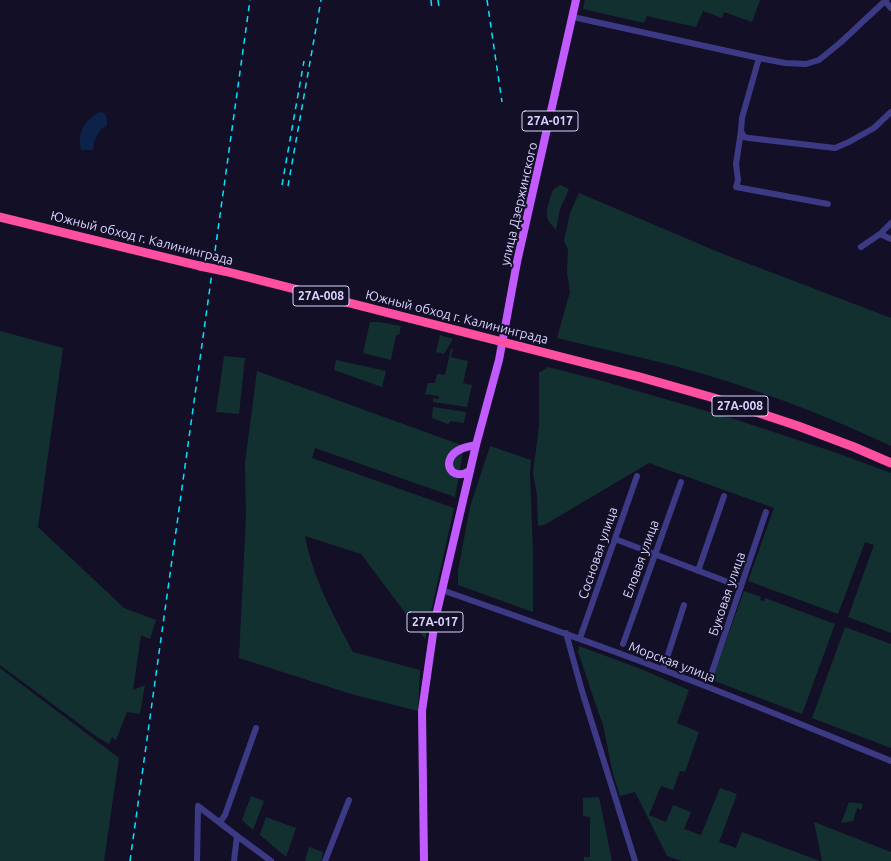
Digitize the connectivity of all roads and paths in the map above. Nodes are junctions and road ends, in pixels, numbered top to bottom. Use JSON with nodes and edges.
{"nodes":[{"id":1,"x":576,"y":0,"type":"edge"},
{"id":2,"x":886,"y":1,"type":"edge"},
{"id":3,"x":891,"y":8,"type":"edge"},
{"id":4,"x":573,"y":17,"type":"junction"},
{"id":5,"x":759,"y":58,"type":"junction"},
{"id":6,"x":891,"y":112,"type":"edge"},
{"id":7,"x":741,"y":131,"type":"junction"},
{"id":8,"x":828,"y":204,"type":"dead end"},
{"id":9,"x":3,"y":218,"type":"edge"},
{"id":10,"x":891,"y":223,"type":"edge"},
{"id":11,"x":880,"y":234,"type":"junction"},
{"id":12,"x":891,"y":239,"type":"edge"},
{"id":13,"x":861,"y":247,"type":"dead end"},
{"id":14,"x":502,"y":342,"type":"junction"},
{"id":15,"x":476,"y":445,"type":"junction"},
{"id":16,"x":891,"y":462,"type":"edge"},
{"id":17,"x":470,"y":471,"type":"junction"},
{"id":18,"x":637,"y":476,"type":"dead end"},
{"id":19,"x":681,"y":482,"type":"dead end"},
{"id":20,"x":724,"y":496,"type":"dead end"},
{"id":21,"x":766,"y":512,"type":"dead end"},
{"id":22,"x":615,"y":539,"type":"junction"},
{"id":23,"x":655,"y":554,"type":"junction"},
{"id":24,"x":698,"y":570,"type":"junction"},
{"id":25,"x":741,"y":587,"type":"junction"},
{"id":26,"x":442,"y":590,"type":"junction"},
{"id":27,"x":684,"y":605,"type":"dead end"},
{"id":28,"x":566,"y":634,"type":"junction"},
{"id":29,"x":580,"y":638,"type":"junction"},
{"id":30,"x":623,"y":644,"type":"dead end"},
{"id":31,"x":663,"y":670,"type":"junction"},
{"id":32,"x":710,"y":675,"type":"dead end"},
{"id":33,"x":256,"y":728,"type":"dead end"},
{"id":34,"x":891,"y":761,"type":"edge"},
{"id":35,"x":349,"y":800,"type":"dead end"},
{"id":36,"x":220,"y":822,"type":"junction"},
{"id":37,"x":237,"y":836,"type":"junction"},
{"id":38,"x":197,"y":861,"type":"edge"},
{"id":39,"x":234,"y":861,"type":"edge"},
{"id":40,"x":271,"y":861,"type":"edge"},
{"id":41,"x":325,"y":861,"type":"edge"},
{"id":42,"x":424,"y":861,"type":"edge"},
{"id":43,"x":635,"y":861,"type":"edge"}],
"edges":[{"from":1,"to":4,"type":"main road","name":"улица Дзержинского","number":"27А-017"},
{"from":2,"to":3,"type":"street"},
{"from":2,"to":5,"type":"street"},
{"from":4,"to":5,"type":"street"},
{"from":4,"to":14,"type":"main road","name":"улица Дзержинского","number":"27А-017"},
{"from":5,"to":7,"type":"street"},
{"from":6,"to":7,"type":"street"},
{"from":7,"to":8,"type":"street"},
{"from":9,"to":14,"type":"highway","name":"Южный обход г. Калининграда","number":"27А-008","bridge":true},
{"from":10,"to":11,"type":"street"},
{"from":11,"to":12,"type":"street"},
{"from":11,"to":13,"type":"street"},
{"from":14,"to":15,"type":"main road","number":"27А-017"},
{"from":14,"to":16,"type":"highway","name":"Южный обход г. Калининграда","number":"27А-008"},
{"from":15,"to":17,"type":"main road","number":"27А-017"},
{"from":15,"to":17,"type":"main road"},
{"from":17,"to":26,"type":"main road","number":"27А-017"},
{"from":18,"to":22,"type":"street","name":"Сосновая улица"},
{"from":19,"to":23,"type":"street","name":"Еловая улица"},
{"from":20,"to":24,"type":"street"},
{"from":21,"to":25,"type":"street","name":"Буковая улица"},
{"from":22,"to":23,"type":"street"},
{"from":22,"to":29,"type":"street","name":"Сосновая улица"},
{"from":23,"to":24,"type":"street"},
{"from":23,"to":30,"type":"street","name":"Еловая улица"},
{"from":24,"to":25,"type":"street"},
{"from":25,"to":32,"type":"street","name":"Буковая улица"},
{"from":26,"to":28,"type":"street","name":"Морская улица"},
{"from":26,"to":42,"type":"main road","number":"27А-017"},
{"from":27,"to":31,"type":"street"},
{"from":28,"to":29,"type":"street","name":"Морская улица"},
{"from":28,"to":43,"type":"street"},
{"from":29,"to":31,"type":"street","name":"Морская улица"},
{"from":31,"to":34,"type":"street","name":"Морская улица"},
{"from":33,"to":36,"type":"street"},
{"from":35,"to":41,"type":"street"},
{"from":36,"to":37,"type":"street"},
{"from":36,"to":38,"type":"street"},
{"from":37,"to":39,"type":"street"},
{"from":37,"to":40,"type":"street"}]}
